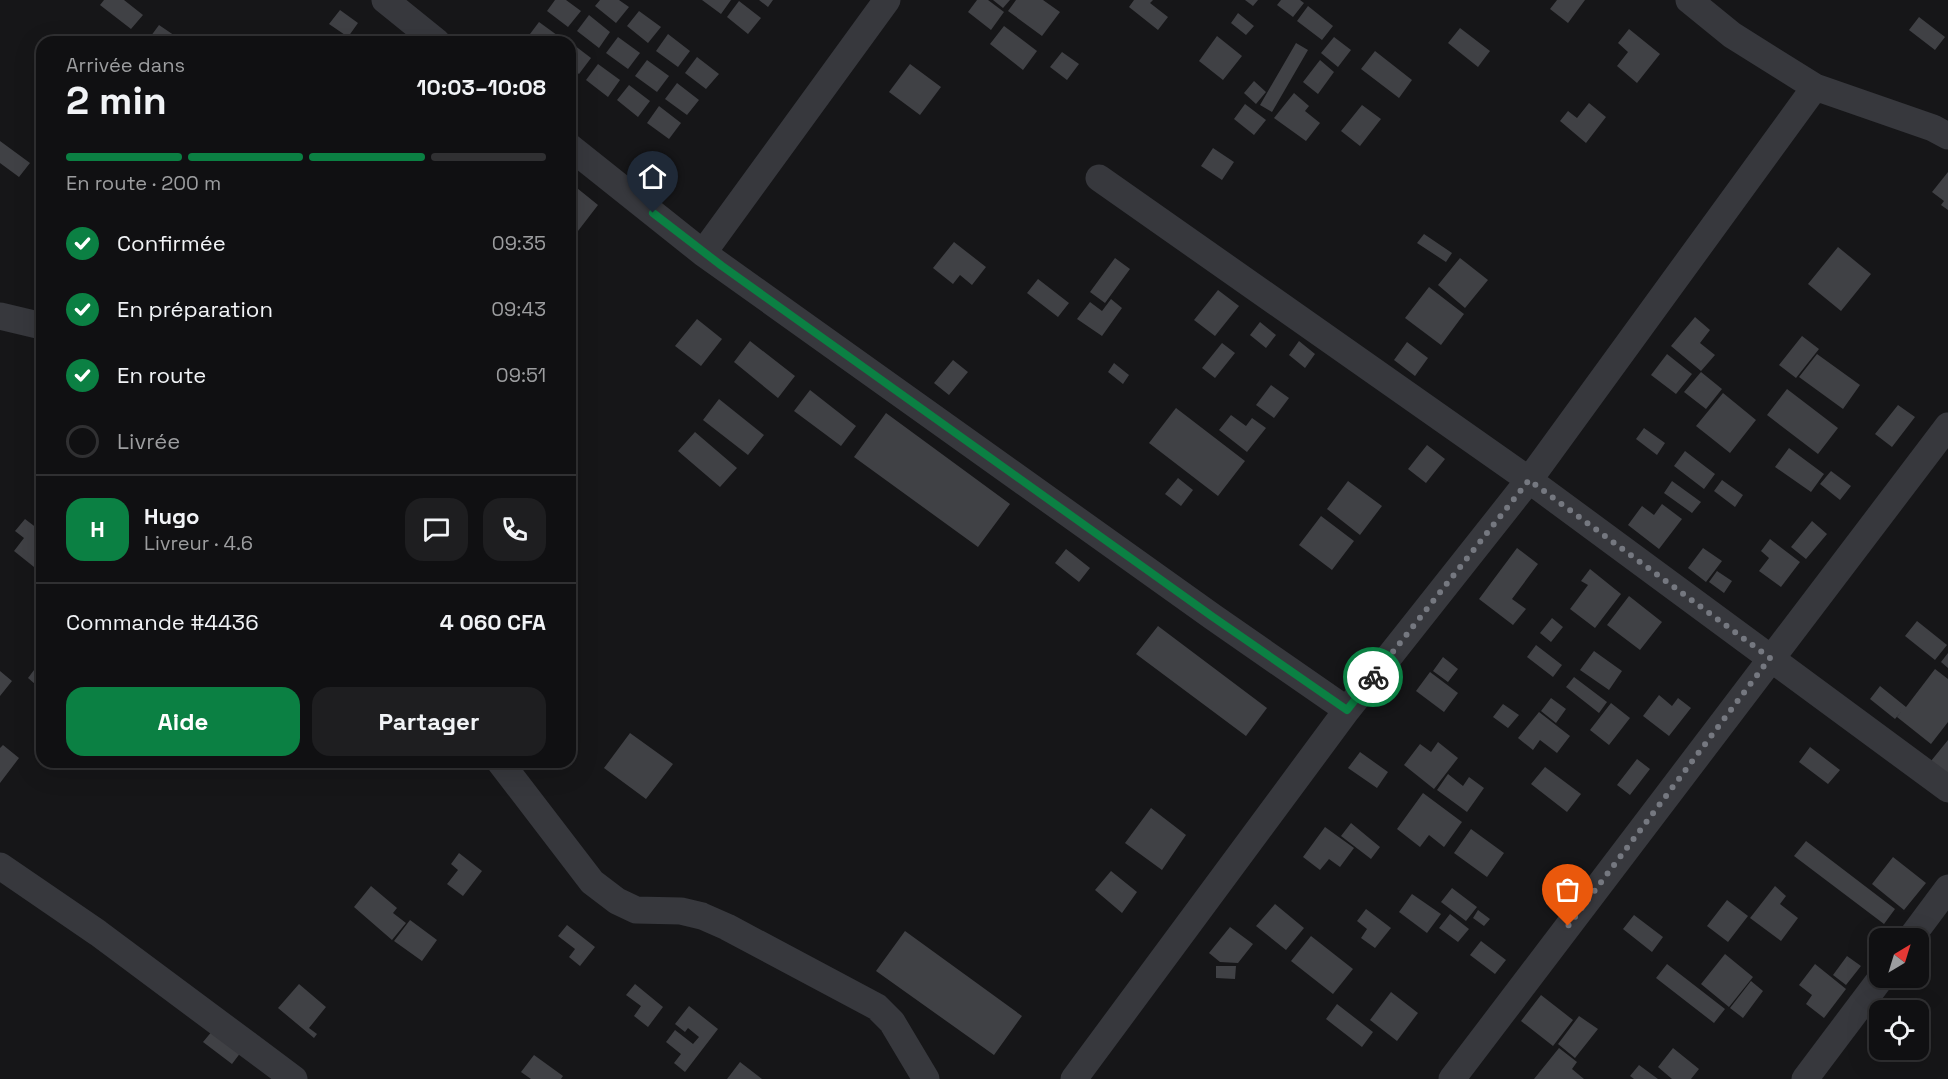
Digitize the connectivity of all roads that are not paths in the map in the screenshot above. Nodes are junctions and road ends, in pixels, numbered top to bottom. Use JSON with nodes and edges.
{"nodes":[{"id":1,"x":385,"y":0,"type":"edge"},
{"id":2,"x":887,"y":0,"type":"edge"},
{"id":3,"x":1689,"y":0,"type":"edge"},
{"id":4,"x":430,"y":36,"type":"edge"},
{"id":5,"x":1815,"y":87,"type":"junction"},
{"id":6,"x":1948,"y":136,"type":"edge"},
{"id":7,"x":576,"y":152,"type":"edge"},
{"id":8,"x":1099,"y":178,"type":"dead end"},
{"id":9,"x":703,"y":253,"type":"junction"},
{"id":10,"x":0,"y":316,"type":"edge"},
{"id":11,"x":36,"y":325,"type":"edge"},
{"id":12,"x":1948,"y":426,"type":"edge"},
{"id":13,"x":1529,"y":480,"type":"junction"},
{"id":14,"x":1770,"y":658,"type":"junction"},
{"id":15,"x":1347,"y":710,"type":"junction"},
{"id":16,"x":505,"y":768,"type":"edge"},
{"id":17,"x":1948,"y":789,"type":"edge"},
{"id":18,"x":0,"y":866,"type":"edge"},
{"id":19,"x":1948,"y":888,"type":"edge"},
{"id":20,"x":1918,"y":928,"type":"edge"},
{"id":21,"x":1873,"y":988,"type":"edge"},
{"id":22,"x":294,"y":1079,"type":"edge"},
{"id":23,"x":926,"y":1079,"type":"edge"},
{"id":24,"x":1074,"y":1079,"type":"edge"},
{"id":25,"x":1452,"y":1079,"type":"edge"},
{"id":26,"x":1805,"y":1079,"type":"edge"}],
"edges":[{"from":1,"to":4,"type":"street"},
{"from":2,"to":9,"type":"street"},
{"from":3,"to":5,"type":"street"},
{"from":5,"to":6,"type":"street"},
{"from":5,"to":13,"type":"street"},
{"from":7,"to":9,"type":"street"},
{"from":8,"to":13,"type":"street"},
{"from":9,"to":15,"type":"street"},
{"from":10,"to":11,"type":"street"},
{"from":12,"to":14,"type":"street"},
{"from":13,"to":14,"type":"street"},
{"from":13,"to":15,"type":"street"},
{"from":14,"to":17,"type":"street"},
{"from":14,"to":25,"type":"street"},
{"from":15,"to":24,"type":"street"},
{"from":16,"to":23,"type":"street"},
{"from":18,"to":22,"type":"street"},
{"from":19,"to":20,"type":"street"},
{"from":21,"to":26,"type":"street"}]}
